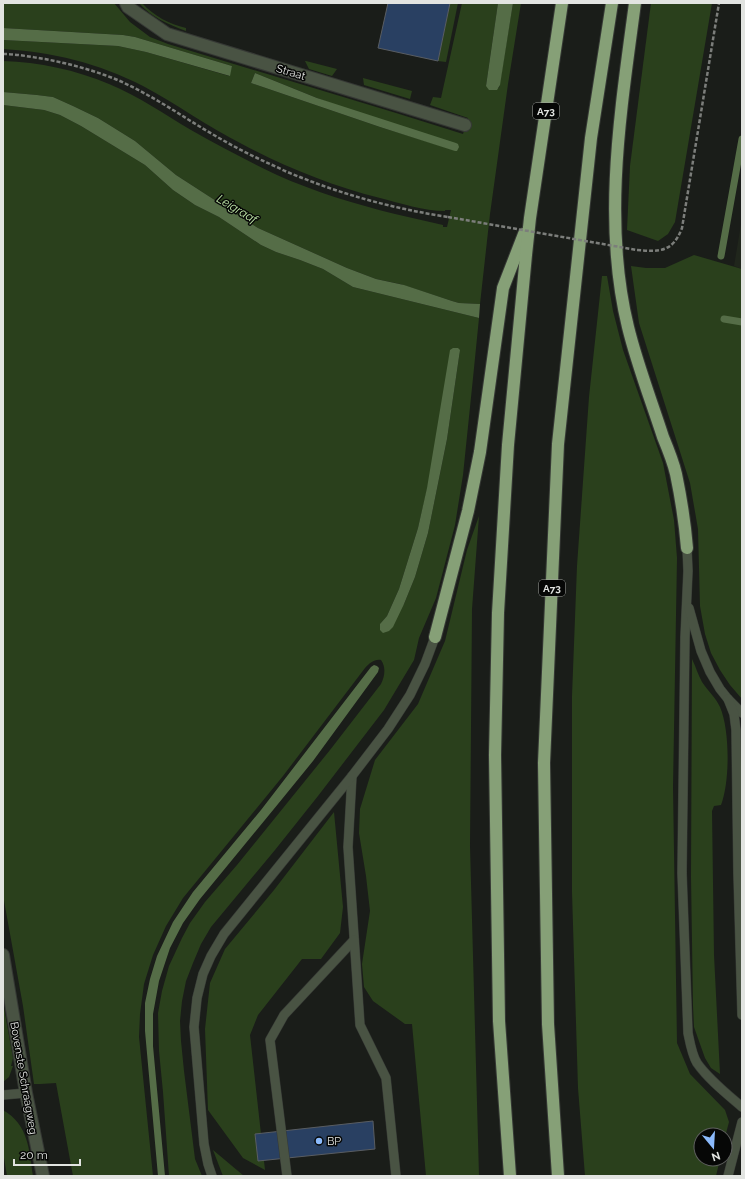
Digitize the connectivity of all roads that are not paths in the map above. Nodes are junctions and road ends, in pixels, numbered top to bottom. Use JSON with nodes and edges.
{"nodes":[{"id":1,"x":126,"y":3,"type":"edge"},
{"id":2,"x":562,"y":3,"type":"edge"},
{"id":3,"x":612,"y":3,"type":"edge"},
{"id":4,"x":635,"y":3,"type":"edge"},
{"id":5,"x":465,"y":126,"type":"dead end"},
{"id":6,"x":530,"y":218,"type":"junction"},
{"id":7,"x":687,"y":548,"type":"joint"},
{"id":8,"x":687,"y":591,"type":"junction"},
{"id":9,"x":435,"y":637,"type":"joint"},
{"id":10,"x":728,"y":699,"type":"junction"},
{"id":11,"x":742,"y":713,"type":"edge"},
{"id":12,"x":352,"y":776,"type":"junction"},
{"id":13,"x":354,"y":940,"type":"junction"},
{"id":14,"x":3,"y":955,"type":"edge"},
{"id":15,"x":742,"y":1014,"type":"edge"},
{"id":16,"x":26,"y":1093,"type":"junction"},
{"id":17,"x":3,"y":1095,"type":"edge"},
{"id":18,"x":742,"y":1107,"type":"edge"},
{"id":19,"x":742,"y":1122,"type":"edge"},
{"id":20,"x":43,"y":1176,"type":"edge"},
{"id":21,"x":212,"y":1176,"type":"edge"},
{"id":22,"x":287,"y":1176,"type":"edge"},
{"id":23,"x":396,"y":1176,"type":"edge"},
{"id":24,"x":510,"y":1176,"type":"edge"},
{"id":25,"x":558,"y":1176,"type":"edge"},
{"id":26,"x":728,"y":1176,"type":"edge"}],
"edges":[{"from":1,"to":5,"type":"street","name":"Straat"},
{"from":2,"to":6,"type":"highway","number":"A73"},
{"from":3,"to":25,"type":"highway","number":"A73"},
{"from":4,"to":7,"type":"highway"},
{"from":6,"to":9,"type":"highway","number":"A73"},
{"from":6,"to":24,"type":"highway","number":"A73"},
{"from":7,"to":8,"type":"lane"},
{"from":8,"to":10,"type":"lane"},
{"from":8,"to":18,"type":"lane"},
{"from":9,"to":12,"type":"lane","number":"A73"},
{"from":10,"to":11,"type":"lane"},
{"from":10,"to":15,"type":"lane"},
{"from":12,"to":13,"type":"lane"},
{"from":12,"to":21,"type":"lane","number":"A73"},
{"from":13,"to":22,"type":"lane"},
{"from":13,"to":23,"type":"lane"},
{"from":14,"to":16,"type":"street","name":"Bovenste Schraagweg"},
{"from":16,"to":17,"type":"lane"},
{"from":16,"to":20,"type":"street","name":"Bovenste Schraagweg"},
{"from":19,"to":26,"type":"lane"}]}
